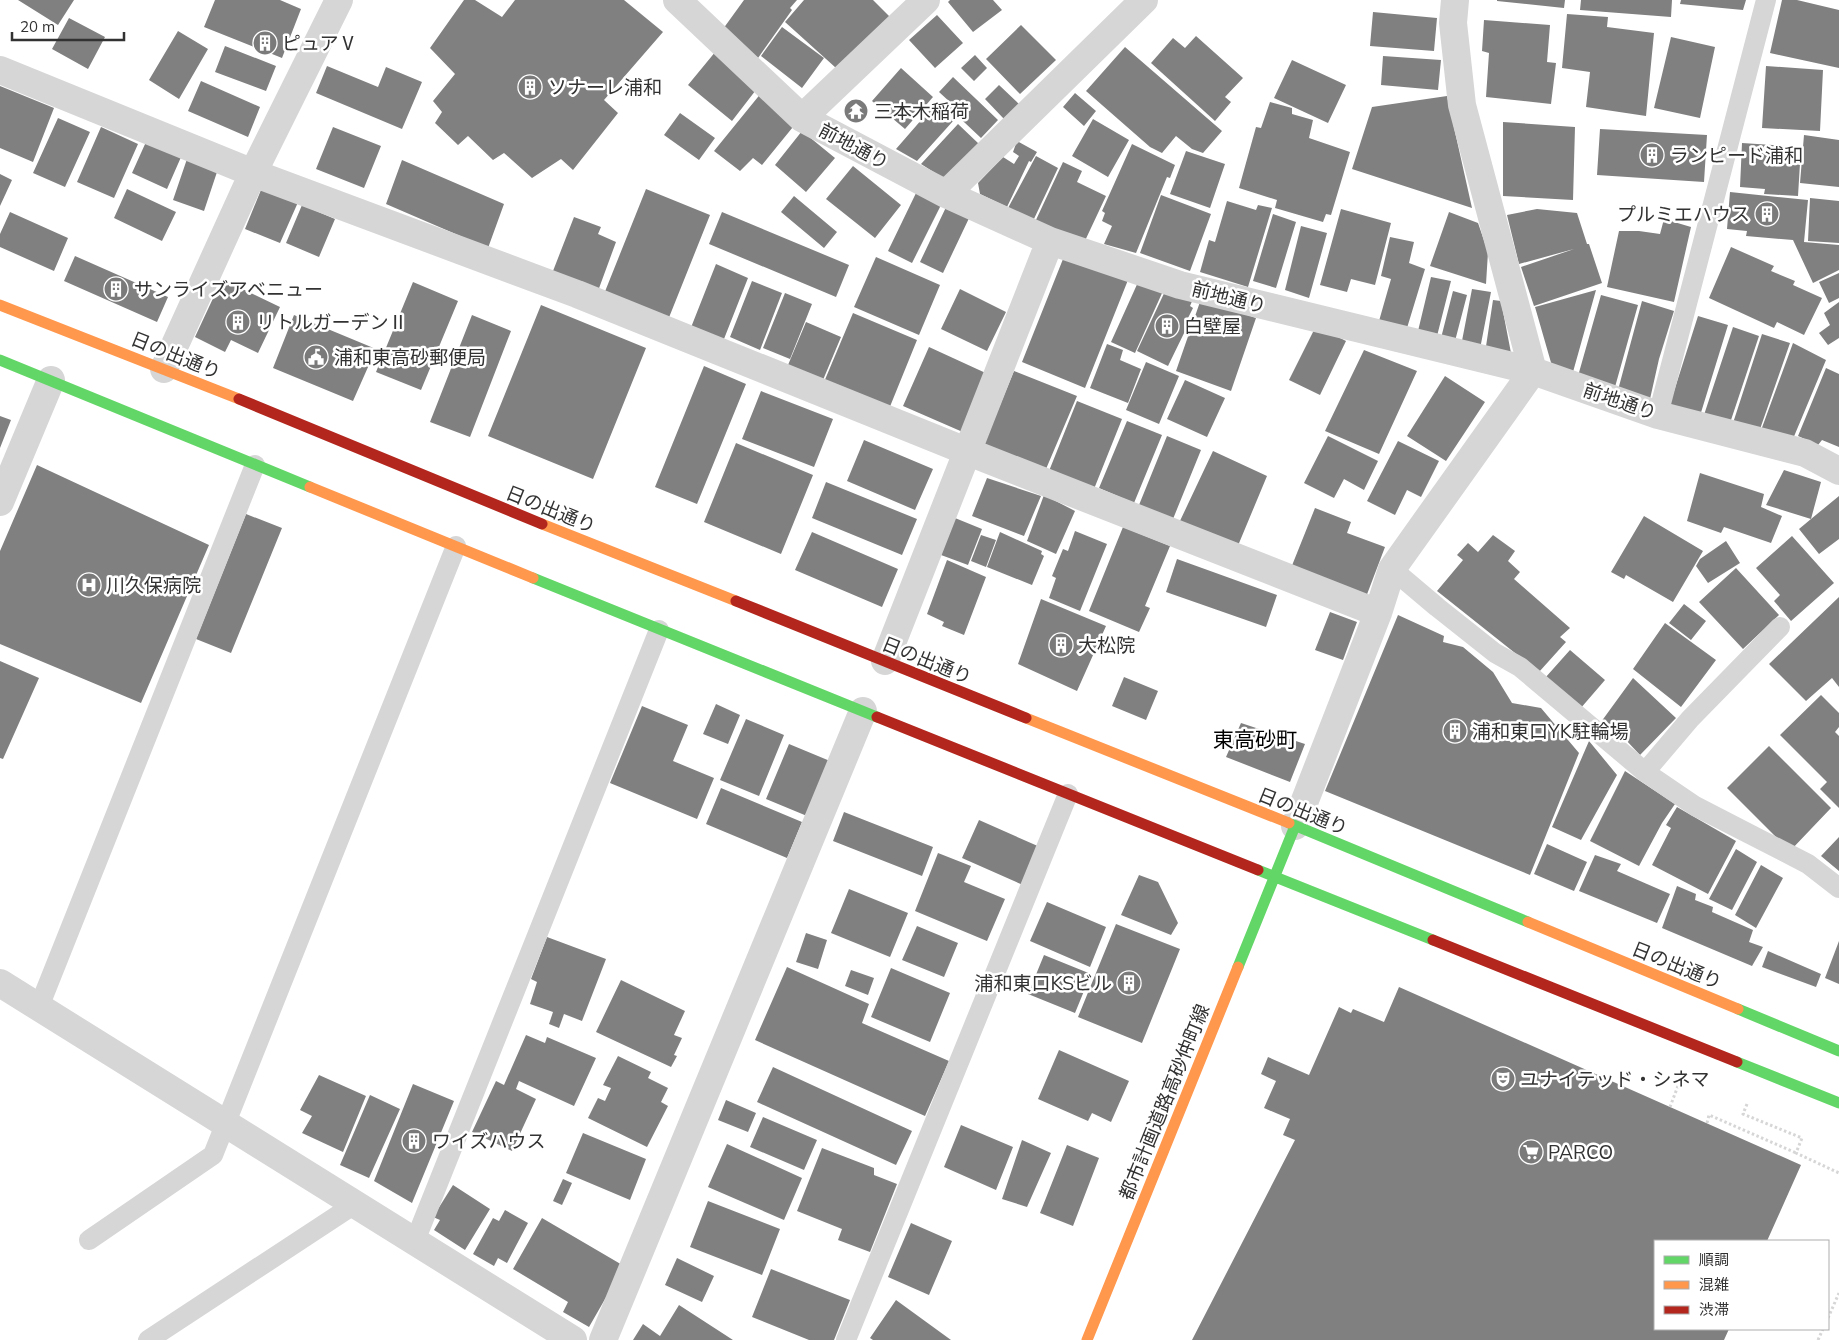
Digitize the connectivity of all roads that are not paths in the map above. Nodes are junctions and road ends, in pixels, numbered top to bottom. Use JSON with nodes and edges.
{"nodes":[{"id":1,"x":339,"y":0,"type":"edge"},
{"id":2,"x":677,"y":0,"type":"edge"},
{"id":3,"x":926,"y":0,"type":"edge"},
{"id":4,"x":1144,"y":0,"type":"edge"},
{"id":5,"x":1455,"y":0,"type":"edge"},
{"id":6,"x":1766,"y":0,"type":"edge"},
{"id":7,"x":0,"y":70,"type":"edge"},
{"id":8,"x":802,"y":118,"type":"junction"},
{"id":9,"x":253,"y":173,"type":"junction"},
{"id":10,"x":946,"y":194,"type":"junction"},
{"id":11,"x":1050,"y":241,"type":"junction"},
{"id":12,"x":0,"y":305,"type":"edge"},
{"id":13,"x":0,"y":360,"type":"edge"},
{"id":14,"x":164,"y":369,"type":"junction"},
{"id":15,"x":1533,"y":371,"type":"junction"},
{"id":16,"x":51,"y":380,"type":"junction"},
{"id":17,"x":1658,"y":415,"type":"junction"},
{"id":18,"x":966,"y":451,"type":"junction"},
{"id":19,"x":255,"y":465,"type":"junction"},
{"id":20,"x":1839,"y":471,"type":"edge"},
{"id":21,"x":0,"y":502,"type":"edge"},
{"id":22,"x":456,"y":546,"type":"junction"},
{"id":23,"x":1392,"y":569,"type":"junction"},
{"id":24,"x":1378,"y":612,"type":"junction"},
{"id":25,"x":1780,"y":627,"type":"dead end"},
{"id":26,"x":659,"y":630,"type":"junction"},
{"id":27,"x":885,"y":661,"type":"junction"},
{"id":28,"x":863,"y":711,"type":"junction"},
{"id":29,"x":1645,"y":772,"type":"junction"},
{"id":30,"x":1068,"y":794,"type":"junction"},
{"id":31,"x":1294,"y":826,"type":"junction"},
{"id":32,"x":1273,"y":876,"type":"junction"},
{"id":33,"x":1839,"y":888,"type":"edge"},
{"id":34,"x":0,"y":984,"type":"edge"},
{"id":35,"x":39,"y":1008,"type":"junction"},
{"id":36,"x":1839,"y":1051,"type":"edge"},
{"id":37,"x":1839,"y":1104,"type":"edge"},
{"id":38,"x":225,"y":1124,"type":"junction"},
{"id":39,"x":355,"y":1204,"type":"junction"},
{"id":40,"x":89,"y":1240,"type":"dead end"},
{"id":41,"x":415,"y":1241,"type":"junction"},
{"id":42,"x":562,"y":1338,"type":"edge"},
{"id":43,"x":148,"y":1340,"type":"edge"},
{"id":44,"x":603,"y":1340,"type":"edge"},
{"id":45,"x":846,"y":1340,"type":"edge"},
{"id":46,"x":1087,"y":1340,"type":"edge"}],
"edges":[{"from":1,"to":9,"type":"street"},
{"from":2,"to":8,"type":"street","name":"前地通り"},
{"from":3,"to":8,"type":"street"},
{"from":4,"to":10,"type":"street"},
{"from":5,"to":15,"type":"street"},
{"from":6,"to":17,"type":"lane"},
{"from":7,"to":9,"type":"street"},
{"from":8,"to":10,"type":"street","name":"前地通り"},
{"from":9,"to":14,"type":"street"},
{"from":9,"to":18,"type":"street"},
{"from":10,"to":11,"type":"street","name":"前地通り"},
{"from":11,"to":15,"type":"street","name":"前地通り"},
{"from":11,"to":18,"type":"street"},
{"from":12,"to":14,"type":"main road","name":"日の出通り"},
{"from":13,"to":16,"type":"main road"},
{"from":14,"to":27,"type":"main road","name":"日の出通り"},
{"from":15,"to":17,"type":"street","name":"前地通り"},
{"from":15,"to":23,"type":"street"},
{"from":16,"to":19,"type":"main road"},
{"from":16,"to":21,"type":"street"},
{"from":17,"to":20,"type":"street","name":"前地通り"},
{"from":18,"to":24,"type":"street"},
{"from":18,"to":27,"type":"street"},
{"from":19,"to":22,"type":"main road"},
{"from":19,"to":35,"type":"lane"},
{"from":22,"to":26,"type":"main road"},
{"from":22,"to":38,"type":"lane"},
{"from":23,"to":24,"type":"street"},
{"from":23,"to":29,"type":"lane"},
{"from":24,"to":31,"type":"street"},
{"from":25,"to":29,"type":"lane"},
{"from":26,"to":28,"type":"main road"},
{"from":26,"to":41,"type":"lane"},
{"from":27,"to":31,"type":"main road","name":"日の出通り"},
{"from":28,"to":30,"type":"main road"},
{"from":28,"to":44,"type":"street"},
{"from":29,"to":33,"type":"lane"},
{"from":30,"to":32,"type":"main road"},
{"from":30,"to":45,"type":"lane"},
{"from":31,"to":32,"type":"main road","name":"都市計画道路高砂仲町線"},
{"from":31,"to":36,"type":"main road","name":"日の出通り"},
{"from":32,"to":37,"type":"main road"},
{"from":32,"to":46,"type":"main road","name":"都市計画道路高砂仲町線"},
{"from":34,"to":35,"type":"street"},
{"from":35,"to":38,"type":"street"},
{"from":38,"to":39,"type":"street"},
{"from":38,"to":40,"type":"lane"},
{"from":39,"to":41,"type":"street"},
{"from":39,"to":43,"type":"lane"},
{"from":41,"to":42,"type":"street"}]}
